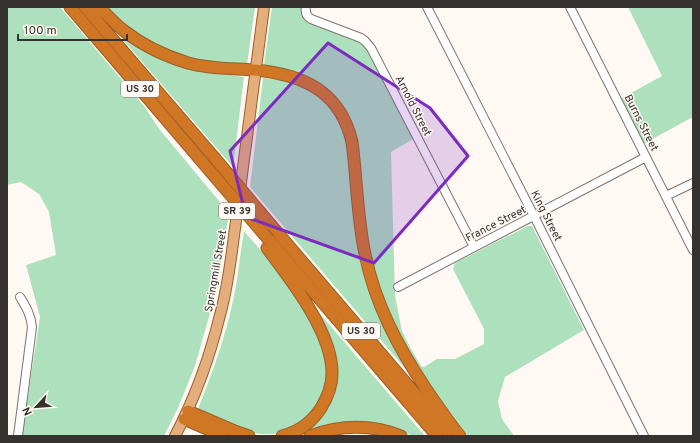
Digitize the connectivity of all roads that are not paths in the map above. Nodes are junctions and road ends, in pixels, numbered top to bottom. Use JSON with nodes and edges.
{"nodes":[{"id":1,"x":70,"y":7,"type":"edge"},
{"id":2,"x":85,"y":7,"type":"edge"},
{"id":3,"x":99,"y":7,"type":"edge"},
{"id":4,"x":264,"y":7,"type":"edge"},
{"id":5,"x":306,"y":7,"type":"edge"},
{"id":6,"x":427,"y":7,"type":"edge"},
{"id":7,"x":570,"y":7,"type":"edge"},
{"id":8,"x":256,"y":71,"type":"junction"},
{"id":9,"x":646,"y":158,"type":"junction"},
{"id":10,"x":693,"y":183,"type":"edge"},
{"id":11,"x":666,"y":196,"type":"junction"},
{"id":12,"x":534,"y":216,"type":"junction"},
{"id":13,"x":268,"y":244,"type":"junction"},
{"id":14,"x":474,"y":247,"type":"junction"},
{"id":15,"x":693,"y":250,"type":"edge"},
{"id":16,"x":398,"y":287,"type":"dead end"},
{"id":17,"x":20,"y":297,"type":"dead end"},
{"id":18,"x":186,"y":415,"type":"junction"},
{"id":19,"x":18,"y":436,"type":"edge"},
{"id":20,"x":175,"y":436,"type":"edge"},
{"id":21,"x":223,"y":436,"type":"edge"},
{"id":22,"x":249,"y":436,"type":"edge"},
{"id":23,"x":282,"y":436,"type":"edge"},
{"id":24,"x":310,"y":436,"type":"edge"},
{"id":25,"x":401,"y":436,"type":"edge"},
{"id":26,"x":436,"y":436,"type":"edge"},
{"id":27,"x":452,"y":436,"type":"edge"},
{"id":28,"x":460,"y":436,"type":"edge"},
{"id":29,"x":644,"y":436,"type":"edge"}],
"edges":[{"from":1,"to":13,"type":"highway","number":"US 30","bridge":true},
{"from":2,"to":27,"type":"highway","number":"US 30","bridge":true},
{"from":3,"to":8,"type":"highway"},
{"from":4,"to":8,"type":"main road","name":"Springmill Street","number":"SR 39"},
{"from":5,"to":14,"type":"street","name":"Arnold Street"},
{"from":6,"to":12,"type":"street","name":"King Street"},
{"from":7,"to":9,"type":"street","name":"Burns Street"},
{"from":8,"to":18,"type":"main road","name":"Springmill Street","number":"SR 39"},
{"from":8,"to":28,"type":"highway"},
{"from":9,"to":11,"type":"street","name":"Burns Street"},
{"from":9,"to":12,"type":"street","name":"France Street"},
{"from":10,"to":11,"type":"street"},
{"from":11,"to":15,"type":"street","name":"Burns Street"},
{"from":12,"to":14,"type":"street","name":"France Street"},
{"from":12,"to":29,"type":"street","name":"King Street"},
{"from":13,"to":23,"type":"highway"},
{"from":13,"to":26,"type":"highway","number":"US 30"},
{"from":14,"to":16,"type":"street","name":"France Street"},
{"from":17,"to":19,"type":"street"},
{"from":18,"to":20,"type":"main road","name":"Springmill Street","number":"SR 39"},
{"from":18,"to":21,"type":"highway"},
{"from":18,"to":22,"type":"highway"},
{"from":24,"to":25,"type":"highway"}]}
